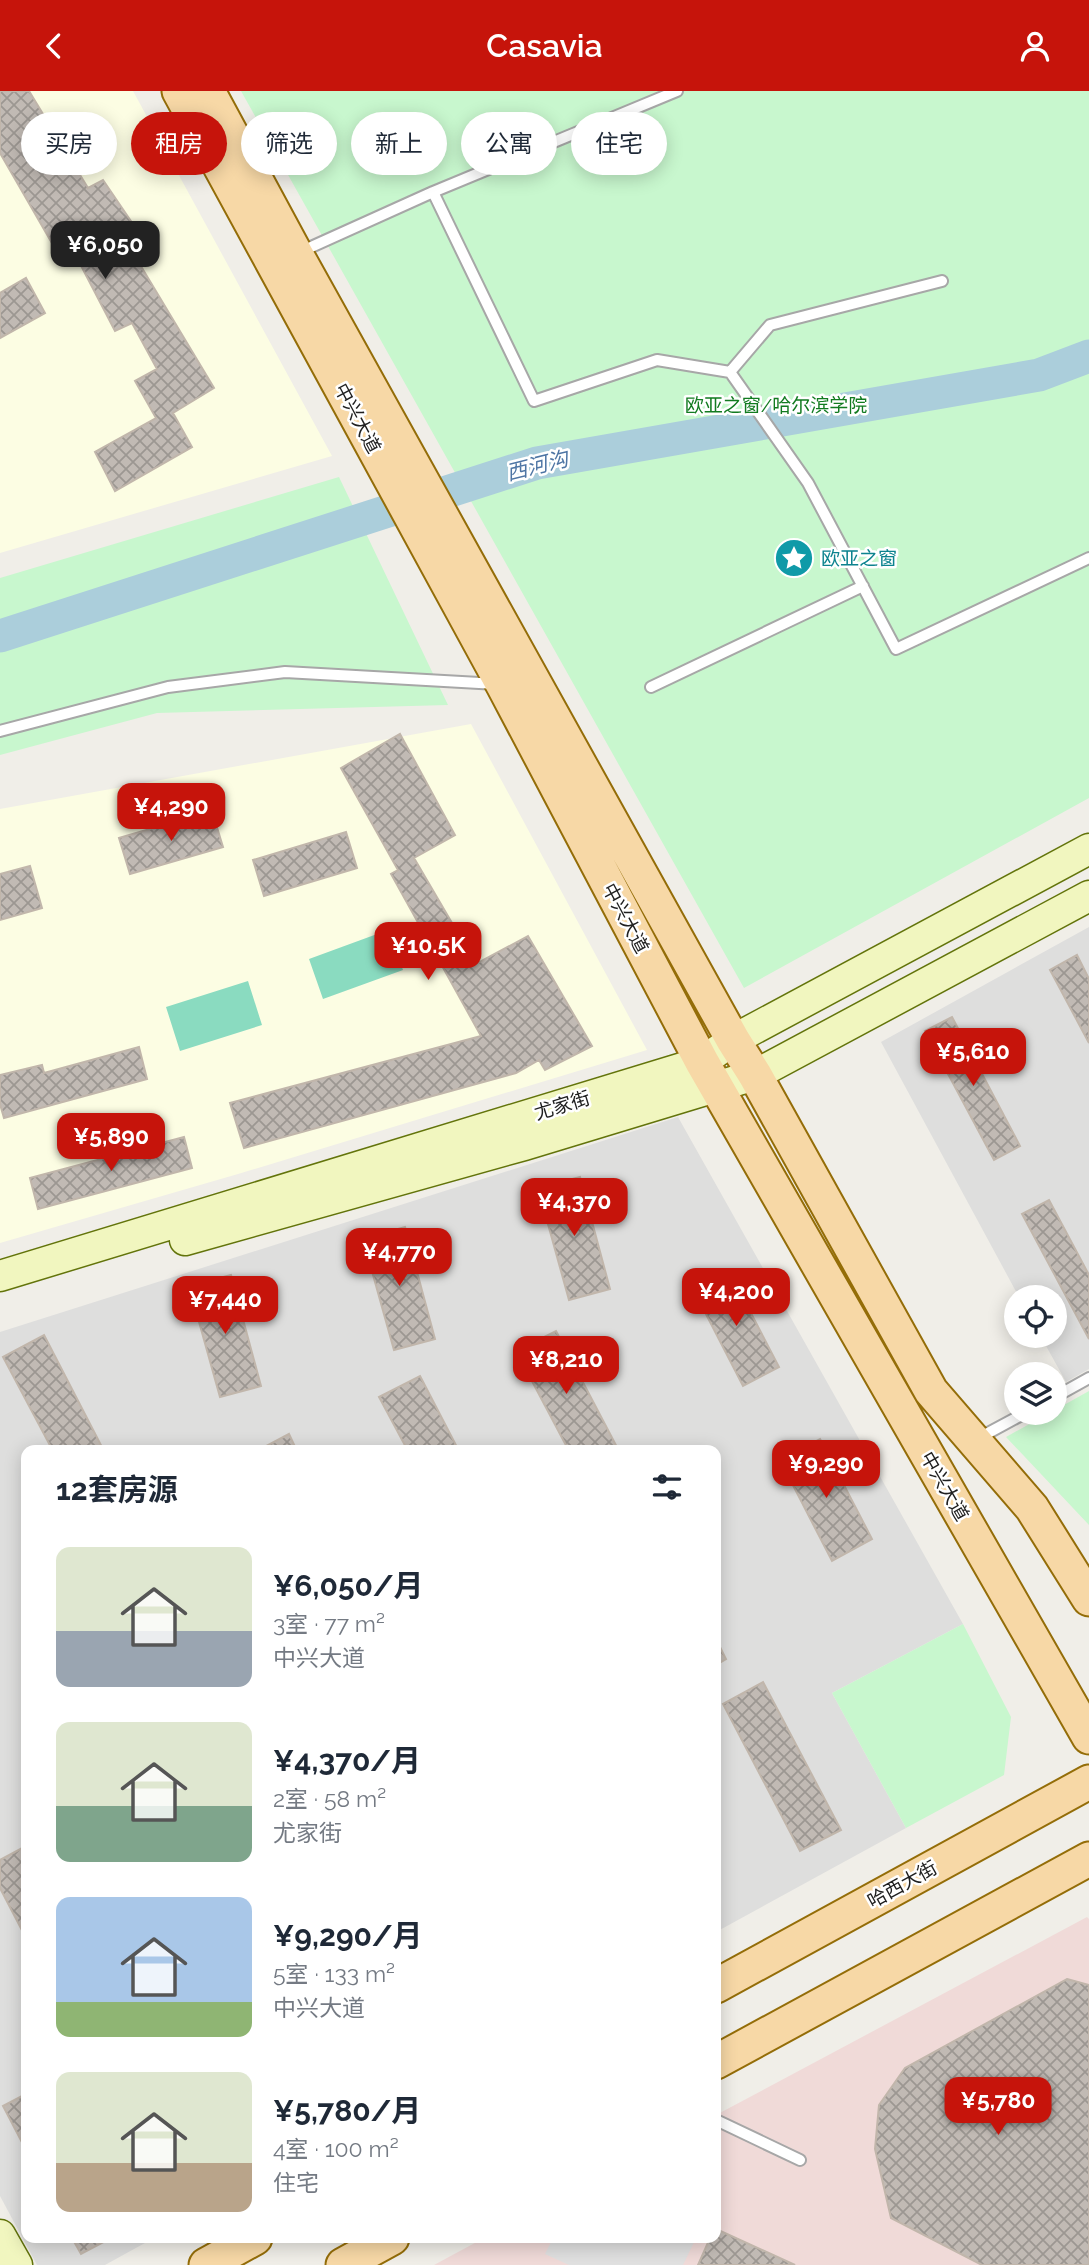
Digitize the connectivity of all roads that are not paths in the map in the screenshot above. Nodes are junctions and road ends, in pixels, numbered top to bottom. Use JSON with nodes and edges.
{"nodes":[{"id":1,"x":179,"y":91,"type":"edge"},
{"id":2,"x":208,"y":91,"type":"edge"},
{"id":3,"x":677,"y":91,"type":"edge"},
{"id":4,"x":433,"y":191,"type":"junction"},
{"id":5,"x":296,"y":254,"type":"junction"},
{"id":6,"x":942,"y":281,"type":"dead end"},
{"id":7,"x":730,"y":372,"type":"junction"},
{"id":8,"x":357,"y":388,"type":"junction"},
{"id":9,"x":441,"y":544,"type":"junction"},
{"id":10,"x":1089,"y":558,"type":"edge"},
{"id":11,"x":863,"y":586,"type":"junction"},
{"id":12,"x":503,"y":685,"type":"junction"},
{"id":13,"x":651,"y":687,"type":"dead end"},
{"id":14,"x":0,"y":731,"type":"edge"},
{"id":15,"x":1089,"y":849,"type":"edge"},
{"id":16,"x":1089,"y":896,"type":"edge"},
{"id":17,"x":733,"y":1040,"type":"junction"},
{"id":18,"x":709,"y":1074,"type":"junction"},
{"id":19,"x":755,"y":1075,"type":"junction"},
{"id":20,"x":0,"y":1276,"type":"edge"},
{"id":21,"x":0,"y":1294,"type":"edge"},
{"id":22,"x":1089,"y":1378,"type":"edge"},
{"id":23,"x":1067,"y":1390,"type":"edge"},
{"id":24,"x":1004,"y":1425,"type":"edge"},
{"id":25,"x":975,"y":1441,"type":"junction"},
{"id":26,"x":1089,"y":1599,"type":"edge"},
{"id":27,"x":1089,"y":1737,"type":"edge"},
{"id":28,"x":1089,"y":1782,"type":"edge"},
{"id":29,"x":1089,"y":1859,"type":"edge"},
{"id":30,"x":721,"y":1983,"type":"edge"},
{"id":31,"x":721,"y":2059,"type":"edge"},
{"id":32,"x":721,"y":2122,"type":"edge"},
{"id":33,"x":800,"y":2160,"type":"dead end"},
{"id":34,"x":0,"y":2235,"type":"edge"},
{"id":35,"x":246,"y":2243,"type":"edge"},
{"id":36,"x":383,"y":2243,"type":"edge"},
{"id":37,"x":17,"y":2265,"type":"edge"},
{"id":38,"x":206,"y":2265,"type":"edge"},
{"id":39,"x":342,"y":2265,"type":"edge"}],
"edges":[{"from":1,"to":8,"type":"main road","name":"中兴大道"},
{"from":2,"to":5,"type":"main road","name":"中兴大道"},
{"from":3,"to":4,"type":"lane"},
{"from":4,"to":5,"type":"lane"},
{"from":4,"to":7,"type":"lane"},
{"from":5,"to":8,"type":"main road","name":"中兴大道"},
{"from":6,"to":7,"type":"lane"},
{"from":7,"to":11,"type":"lane"},
{"from":8,"to":9,"type":"main road","name":"中兴大道"},
{"from":9,"to":12,"type":"main road","name":"中兴大道"},
{"from":9,"to":17,"type":"main road","name":"中兴大道"},
{"from":10,"to":11,"type":"lane"},
{"from":11,"to":13,"type":"lane"},
{"from":12,"to":14,"type":"lane"},
{"from":12,"to":18,"type":"main road","name":"中兴大道"},
{"from":15,"to":17,"type":"main road","name":"尤家街"},
{"from":16,"to":19,"type":"main road","name":"尤家街"},
{"from":17,"to":18,"type":"main road","name":"尤家街"},
{"from":17,"to":19,"type":"main road","name":"中兴大道"},
{"from":18,"to":19,"type":"main road","name":"尤家街"},
{"from":18,"to":20,"type":"main road","name":"尤家街"},
{"from":18,"to":21,"type":"main road","name":"尤家街"},
{"from":18,"to":27,"type":"main road","name":"中兴大道"},
{"from":19,"to":25,"type":"main road","name":"中兴大道"},
{"from":22,"to":23,"type":"lane"},
{"from":24,"to":25,"type":"lane"},
{"from":25,"to":26,"type":"main road","name":"中兴大道"},
{"from":28,"to":30,"type":"main road","name":"哈西大街"},
{"from":29,"to":31,"type":"main road"},
{"from":32,"to":33,"type":"lane"},
{"from":34,"to":37,"type":"main road"},
{"from":35,"to":38,"type":"main road"},
{"from":36,"to":39,"type":"main road"}]}
